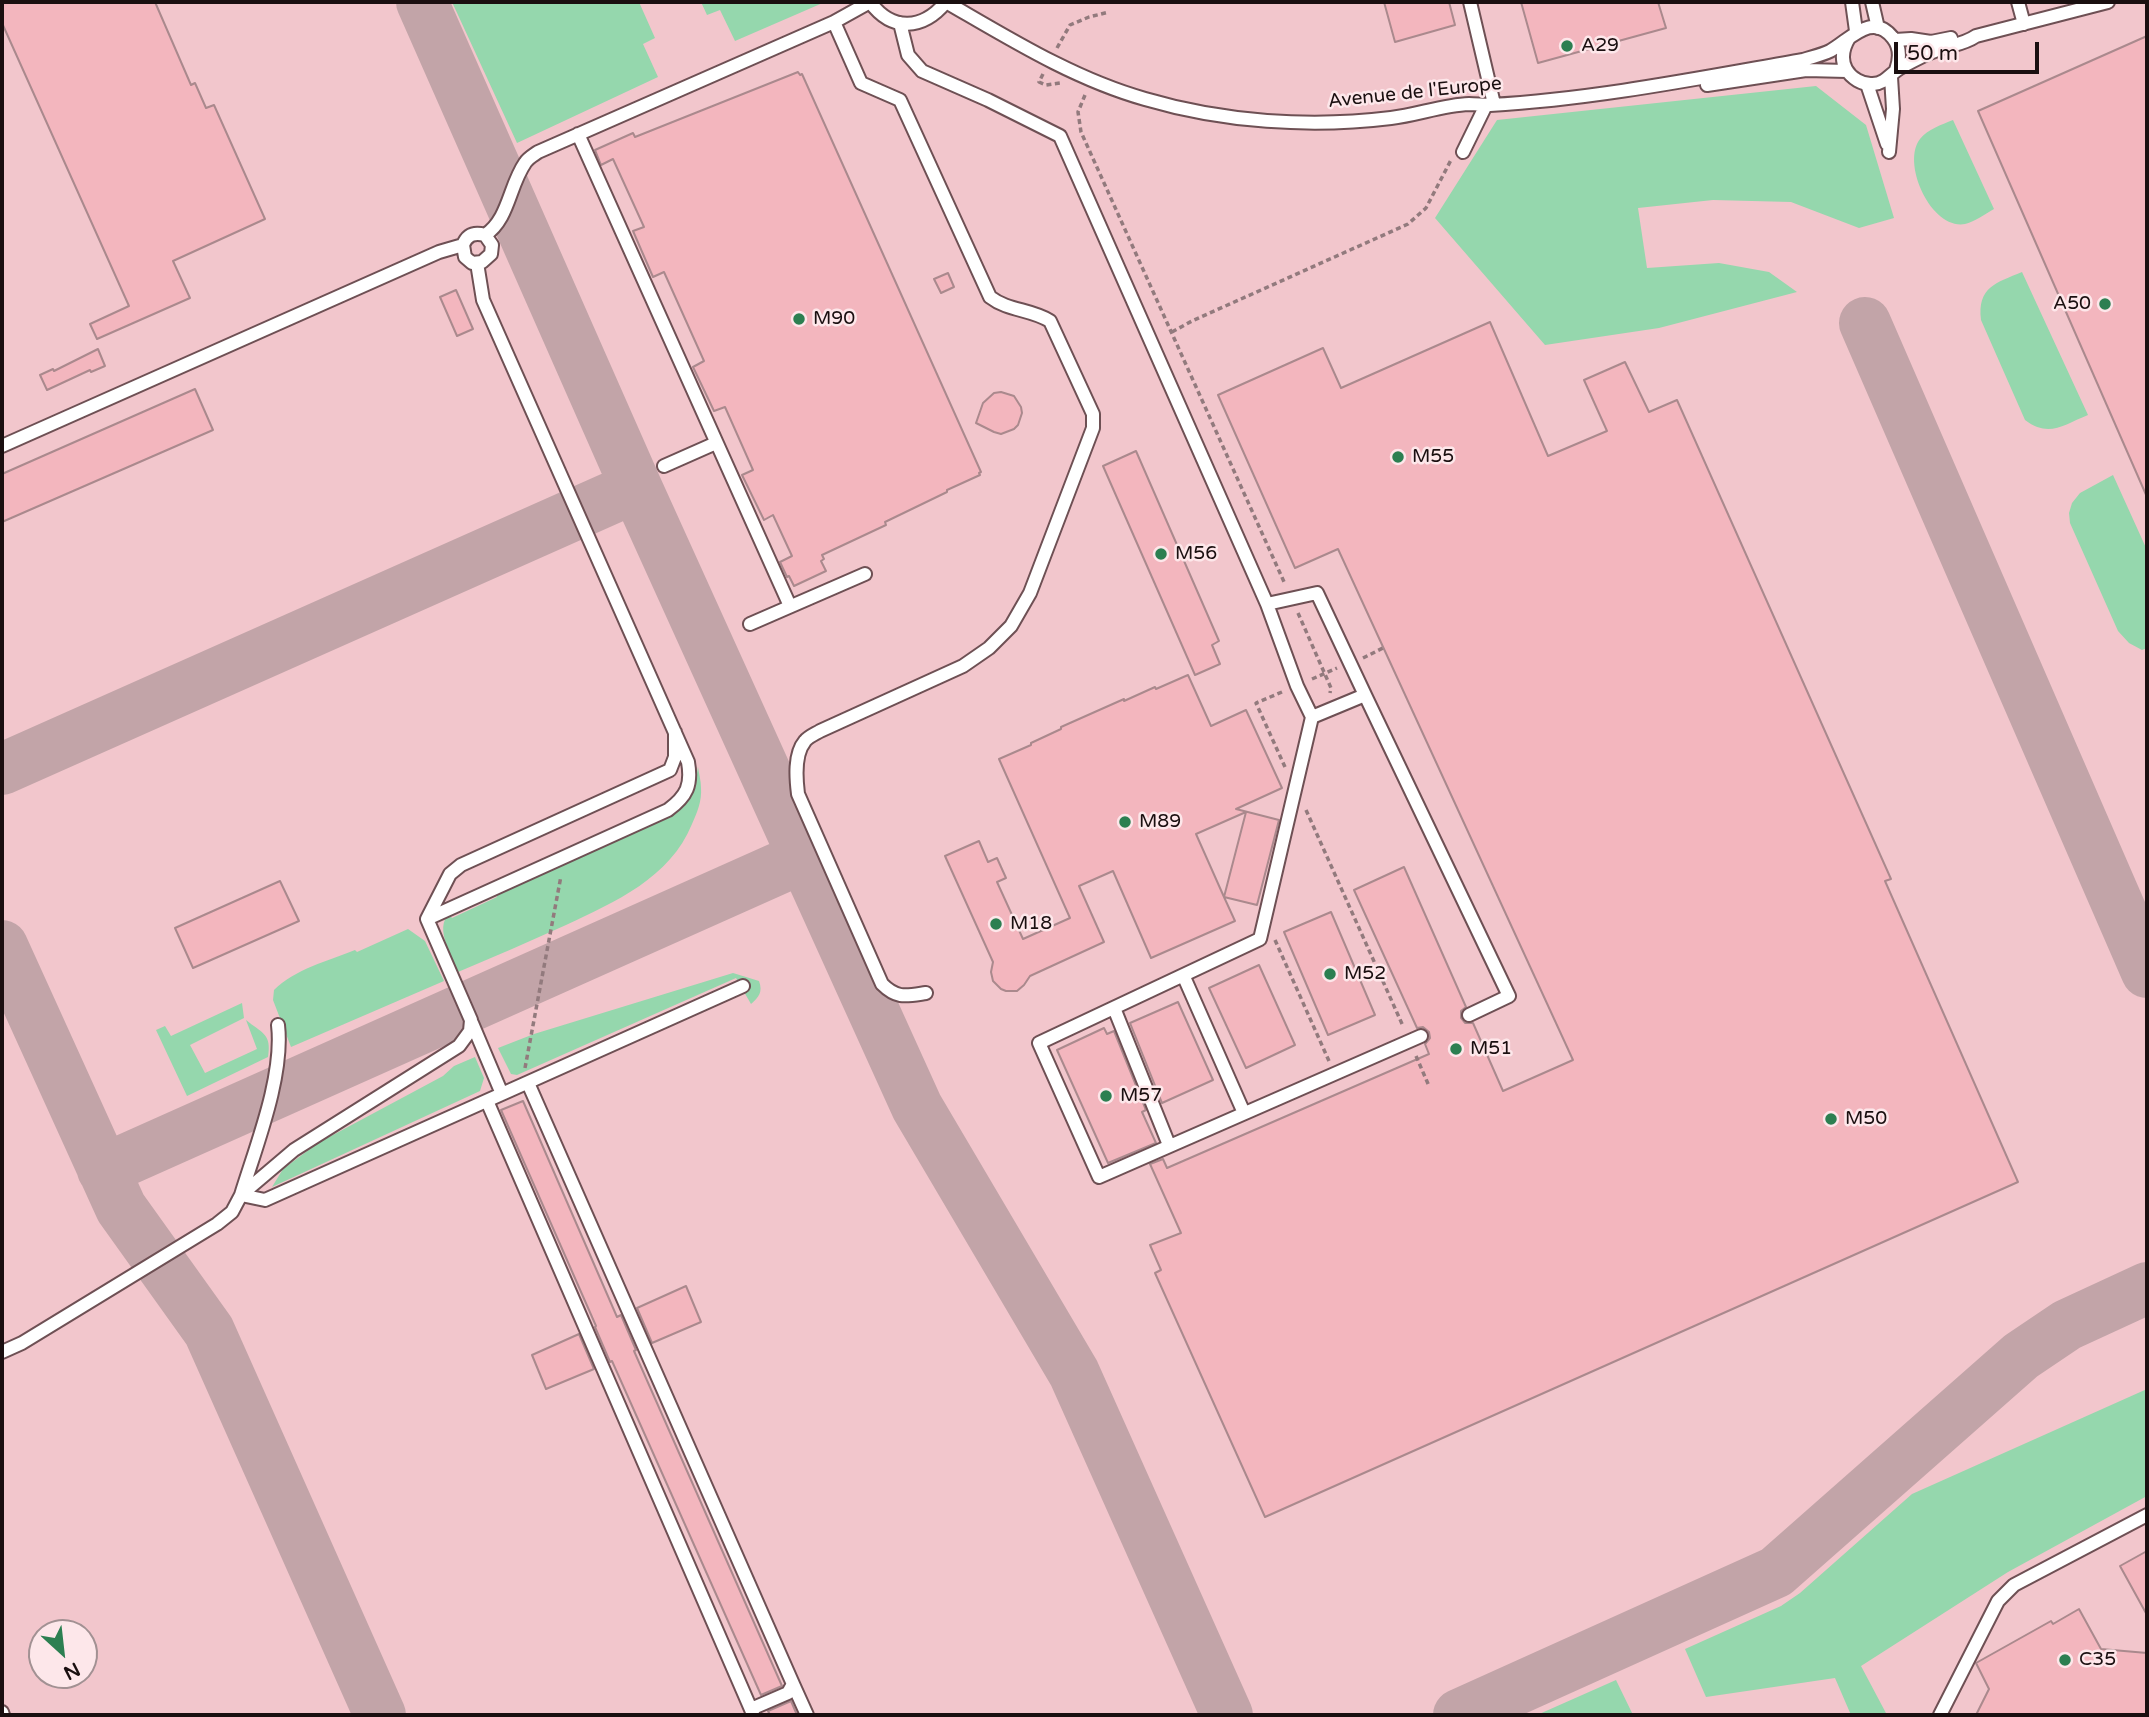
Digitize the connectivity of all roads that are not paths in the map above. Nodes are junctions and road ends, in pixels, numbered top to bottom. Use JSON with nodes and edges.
{"nodes":[{"id":1,"x":870,"y":2,"type":"edge"},
{"id":2,"x":946,"y":2,"type":"edge"},
{"id":3,"x":1470,"y":2,"type":"edge"},
{"id":4,"x":1852,"y":2,"type":"edge"},
{"id":5,"x":1872,"y":2,"type":"edge"},
{"id":6,"x":2018,"y":2,"type":"edge"},
{"id":7,"x":2108,"y":2,"type":"edge"},
{"id":8,"x":834,"y":22,"type":"junction"},
{"id":9,"x":900,"y":23,"type":"junction"},
{"id":10,"x":2024,"y":24,"type":"junction"},
{"id":11,"x":1878,"y":28,"type":"junction"},
{"id":12,"x":1853,"y":34,"type":"junction"},
{"id":13,"x":1976,"y":36,"type":"junction"},
{"id":14,"x":1895,"y":40,"type":"junction"},
{"id":15,"x":1847,"y":71,"type":"junction"},
{"id":16,"x":1893,"y":74,"type":"junction"},
{"id":17,"x":1867,"y":84,"type":"junction"},
{"id":18,"x":1619,"y":91,"type":"junction"},
{"id":19,"x":1490,"y":105,"type":"junction"},
{"id":20,"x":578,"y":134,"type":"junction"},
{"id":21,"x":1459,"y":153,"type":"road end"},
{"id":22,"x":485,"y":235,"type":"junction"},
{"id":23,"x":463,"y":245,"type":"junction"},
{"id":24,"x":477,"y":263,"type":"junction"},
{"id":25,"x":716,"y":443,"type":"junction"},
{"id":26,"x":2,"y":446,"type":"edge"},
{"id":27,"x":664,"y":466,"type":"dead end"},
{"id":28,"x":865,"y":574,"type":"dead end"},
{"id":29,"x":1267,"y":604,"type":"junction"},
{"id":30,"x":790,"y":607,"type":"junction"},
{"id":31,"x":750,"y":624,"type":"dead end"},
{"id":32,"x":1365,"y":695,"type":"junction"},
{"id":33,"x":1312,"y":716,"type":"junction"},
{"id":34,"x":675,"y":732,"type":"junction"},
{"id":35,"x":427,"y":919,"type":"junction"},
{"id":36,"x":1184,"y":977,"type":"junction"},
{"id":37,"x":743,"y":986,"type":"dead end"},
{"id":38,"x":926,"y":993,"type":"dead end"},
{"id":39,"x":1114,"y":1008,"type":"junction"},
{"id":40,"x":1469,"y":1015,"type":"dead end"},
{"id":41,"x":471,"y":1020,"type":"junction"},
{"id":42,"x":278,"y":1025,"type":"dead end"},
{"id":43,"x":1421,"y":1036,"type":"dead end"},
{"id":44,"x":528,"y":1083,"type":"junction"},
{"id":45,"x":502,"y":1094,"type":"junction"},
{"id":46,"x":487,"y":1101,"type":"junction"},
{"id":47,"x":1244,"y":1113,"type":"junction"},
{"id":48,"x":1169,"y":1145,"type":"junction"},
{"id":49,"x":241,"y":1195,"type":"junction"},
{"id":50,"x":2,"y":1352,"type":"edge"},
{"id":51,"x":2147,"y":1515,"type":"edge"},
{"id":52,"x":793,"y":1684,"type":"junction"},
{"id":53,"x":753,"y":1712,"type":"edge"},
{"id":54,"x":807,"y":1715,"type":"edge"},
{"id":55,"x":1940,"y":1715,"type":"edge"}],
"edges":[{"from":1,"to":8,"type":"lane"},
{"from":1,"to":9,"type":"lane"},
{"from":2,"to":9,"type":"lane"},
{"from":2,"to":19,"type":"lane","name":"Avenue de l'Europe"},
{"from":3,"to":19,"type":"lane"},
{"from":4,"to":12,"type":"lane"},
{"from":5,"to":11,"type":"lane"},
{"from":6,"to":10,"type":"lane"},
{"from":7,"to":10,"type":"lane"},
{"from":8,"to":20,"type":"lane"},
{"from":8,"to":38,"type":"lane"},
{"from":9,"to":29,"type":"lane"},
{"from":10,"to":13,"type":"lane"},
{"from":11,"to":12,"type":"lane"},
{"from":11,"to":14,"type":"lane"},
{"from":12,"to":15,"type":"lane"},
{"from":12,"to":18,"type":"lane"},
{"from":13,"to":14,"type":"lane"},
{"from":13,"to":16,"type":"lane"},
{"from":14,"to":16,"type":"lane"},
{"from":15,"to":17,"type":"lane"},
{"from":15,"to":18,"type":"lane"},
{"from":16,"to":17,"type":"lane"},
{"from":16,"to":17,"type":"lane"},
{"from":18,"to":19,"type":"lane","name":"Avenue de l'Europe"},
{"from":19,"to":21,"type":"lane"},
{"from":20,"to":22,"type":"lane"},
{"from":20,"to":25,"type":"lane"},
{"from":22,"to":23,"type":"lane"},
{"from":22,"to":24,"type":"lane"},
{"from":23,"to":24,"type":"lane"},
{"from":23,"to":26,"type":"lane"},
{"from":24,"to":34,"type":"lane"},
{"from":25,"to":27,"type":"lane"},
{"from":25,"to":30,"type":"lane"},
{"from":28,"to":30,"type":"lane"},
{"from":29,"to":32,"type":"lane"},
{"from":29,"to":33,"type":"lane"},
{"from":30,"to":31,"type":"lane"},
{"from":32,"to":33,"type":"lane"},
{"from":32,"to":40,"type":"lane"},
{"from":33,"to":36,"type":"lane"},
{"from":34,"to":35,"type":"lane"},
{"from":34,"to":35,"type":"lane"},
{"from":35,"to":41,"type":"lane"},
{"from":36,"to":39,"type":"lane"},
{"from":36,"to":47,"type":"lane"},
{"from":37,"to":44,"type":"lane"},
{"from":39,"to":48,"type":"lane"},
{"from":39,"to":48,"type":"lane"},
{"from":41,"to":45,"type":"lane"},
{"from":41,"to":49,"type":"lane"},
{"from":42,"to":49,"type":"lane"},
{"from":43,"to":47,"type":"lane"},
{"from":44,"to":45,"type":"lane"},
{"from":44,"to":52,"type":"lane"},
{"from":45,"to":46,"type":"lane"},
{"from":46,"to":49,"type":"lane"},
{"from":46,"to":53,"type":"lane"},
{"from":47,"to":48,"type":"lane"},
{"from":49,"to":50,"type":"lane"},
{"from":51,"to":55,"type":"lane"},
{"from":52,"to":53,"type":"lane"},
{"from":52,"to":54,"type":"lane"}]}
